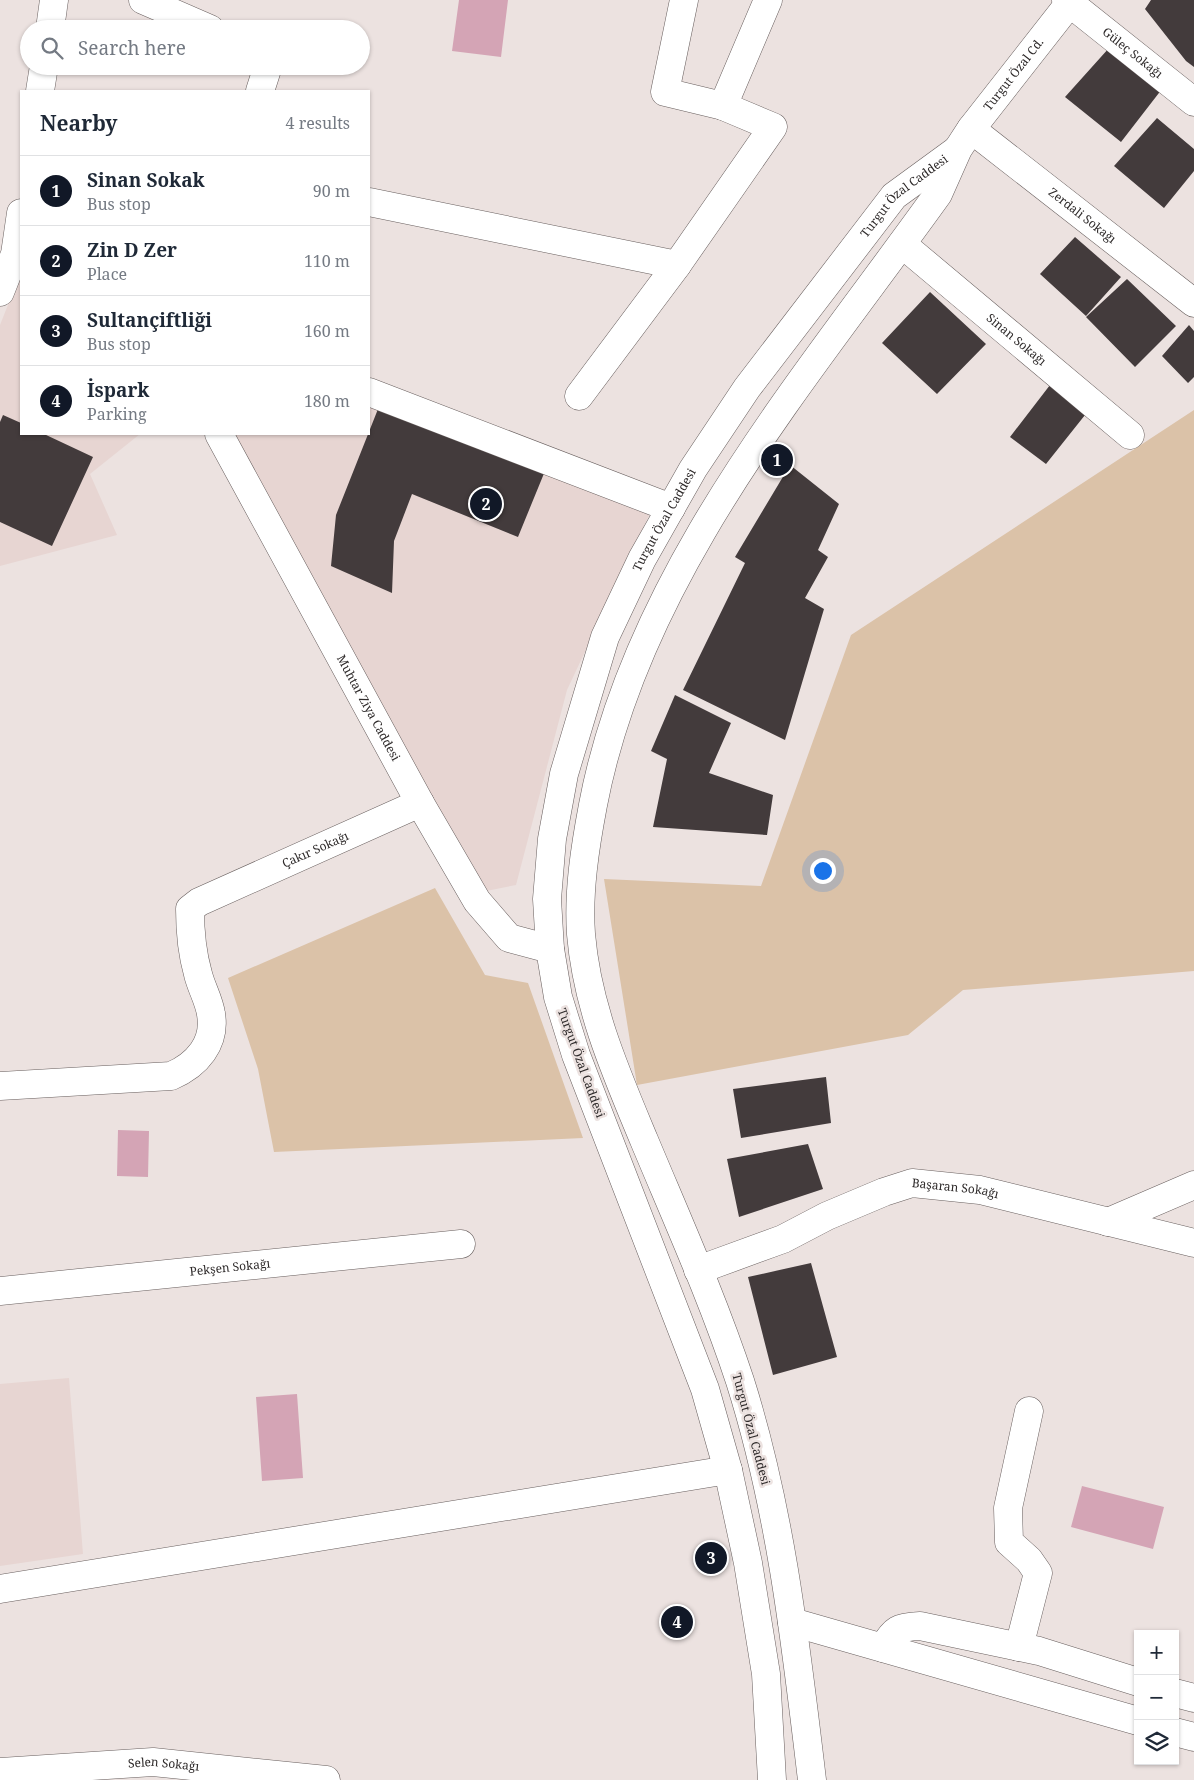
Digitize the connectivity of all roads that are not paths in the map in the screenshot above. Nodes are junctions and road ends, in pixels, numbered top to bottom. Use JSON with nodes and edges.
{"nodes":[{"id":1,"x":54,"y":0,"type":"edge"},
{"id":2,"x":143,"y":0,"type":"edge"},
{"id":3,"x":684,"y":0,"type":"edge"},
{"id":4,"x":768,"y":0,"type":"edge"},
{"id":5,"x":1070,"y":1,"type":"edge"},
{"id":6,"x":51,"y":20,"type":"edge"},
{"id":7,"x":189,"y":20,"type":"edge"},
{"id":8,"x":43,"y":75,"type":"edge"},
{"id":9,"x":265,"y":75,"type":"edge"},
{"id":10,"x":40,"y":90,"type":"edge"},
{"id":11,"x":260,"y":90,"type":"edge"},
{"id":12,"x":1194,"y":102,"type":"edge"},
{"id":13,"x":723,"y":106,"type":"junction"},
{"id":14,"x":965,"y":139,"type":"junction"},
{"id":15,"x":370,"y":202,"type":"edge"},
{"id":16,"x":20,"y":227,"type":"edge"},
{"id":17,"x":902,"y":244,"type":"junction"},
{"id":18,"x":18,"y":256,"type":"edge"},
{"id":19,"x":677,"y":265,"type":"junction"},
{"id":20,"x":0,"y":292,"type":"edge"},
{"id":21,"x":1194,"y":303,"type":"edge"},
{"id":22,"x":370,"y":392,"type":"edge"},
{"id":23,"x":579,"y":396,"type":"dead end"},
{"id":24,"x":220,"y":435,"type":"edge"},
{"id":25,"x":1130,"y":435,"type":"dead end"},
{"id":26,"x":671,"y":508,"type":"junction"},
{"id":27,"x":420,"y":803,"type":"junction"},
{"id":28,"x":550,"y":949,"type":"junction"},
{"id":29,"x":584,"y":954,"type":"junction"},
{"id":30,"x":0,"y":1086,"type":"edge"},
{"id":31,"x":1194,"y":1185,"type":"edge"},
{"id":32,"x":1108,"y":1222,"type":"junction"},
{"id":33,"x":1194,"y":1242,"type":"edge"},
{"id":34,"x":461,"y":1244,"type":"dead end"},
{"id":35,"x":698,"y":1270,"type":"junction"},
{"id":36,"x":665,"y":1282,"type":"junction"},
{"id":37,"x":0,"y":1291,"type":"edge"},
{"id":38,"x":1030,"y":1411,"type":"dead end"},
{"id":39,"x":728,"y":1470,"type":"junction"},
{"id":40,"x":0,"y":1589,"type":"edge"},
{"id":41,"x":792,"y":1622,"type":"junction"},
{"id":42,"x":1019,"y":1647,"type":"junction"},
{"id":43,"x":883,"y":1648,"type":"junction"},
{"id":44,"x":1134,"y":1681,"type":"edge"},
{"id":45,"x":1179,"y":1694,"type":"edge"},
{"id":46,"x":1194,"y":1698,"type":"edge"},
{"id":47,"x":1135,"y":1720,"type":"edge"},
{"id":48,"x":1179,"y":1733,"type":"edge"},
{"id":49,"x":1194,"y":1737,"type":"edge"},
{"id":50,"x":0,"y":1772,"type":"edge"},
{"id":51,"x":326,"y":1780,"type":"edge"},
{"id":52,"x":772,"y":1780,"type":"edge"},
{"id":53,"x":812,"y":1780,"type":"edge"}],
"edges":[{"from":1,"to":6,"type":"street"},
{"from":2,"to":7,"type":"street"},
{"from":3,"to":13,"type":"street"},
{"from":4,"to":13,"type":"street"},
{"from":5,"to":12,"type":"street","name":"Güleç Sokağı"},
{"from":5,"to":14,"type":"street","name":"Turgut Özal Cd."},
{"from":8,"to":10,"type":"street"},
{"from":9,"to":11,"type":"street"},
{"from":13,"to":19,"type":"street"},
{"from":14,"to":17,"type":"street","name":"Turgut Özal Caddesi"},
{"from":14,"to":21,"type":"street","name":"Zerdali Sokağı"},
{"from":14,"to":26,"type":"street","name":"Turgut Özal Caddesi"},
{"from":15,"to":19,"type":"street"},
{"from":16,"to":18,"type":"street"},
{"from":17,"to":25,"type":"street","name":"Sinan Sokağı"},
{"from":17,"to":29,"type":"street","name":"Turgut Özal Caddesi"},
{"from":18,"to":20,"type":"street"},
{"from":19,"to":23,"type":"street"},
{"from":22,"to":26,"type":"street"},
{"from":24,"to":27,"type":"street","name":"Muhtar Ziya Caddesi"},
{"from":26,"to":28,"type":"street","name":"Turgut Özal Caddesi"},
{"from":27,"to":28,"type":"street","name":"Muhtar Ziya Caddesi"},
{"from":27,"to":30,"type":"street","name":"Çakır Sokağı"},
{"from":28,"to":29,"type":"street","name":"Muhtar Ziya Caddesi"},
{"from":28,"to":36,"type":"street","name":"Turgut Özal Caddesi"},
{"from":29,"to":35,"type":"street","name":"Turgut Özal Caddesi"},
{"from":31,"to":32,"type":"street"},
{"from":32,"to":33,"type":"street","name":"Başaran Sokağı"},
{"from":32,"to":35,"type":"street","name":"Başaran Sokağı"},
{"from":34,"to":37,"type":"street","name":"Pekşen Sokağı"},
{"from":35,"to":36,"type":"street","name":"Başaran Sokağı"},
{"from":35,"to":41,"type":"street","name":"Turgut Özal Caddesi"},
{"from":36,"to":39,"type":"street","name":"Turgut Özal Caddesi"},
{"from":38,"to":42,"type":"street"},
{"from":39,"to":40,"type":"street"},
{"from":39,"to":52,"type":"street","name":"Turgut Özal Caddesi"},
{"from":41,"to":43,"type":"street"},
{"from":41,"to":53,"type":"street","name":"Turgut Özal Caddesi"},
{"from":42,"to":43,"type":"street"},
{"from":42,"to":44,"type":"street"},
{"from":43,"to":47,"type":"street"},
{"from":45,"to":46,"type":"street"},
{"from":48,"to":49,"type":"street"},
{"from":50,"to":51,"type":"street","name":"Selen Sokağı"}]}
